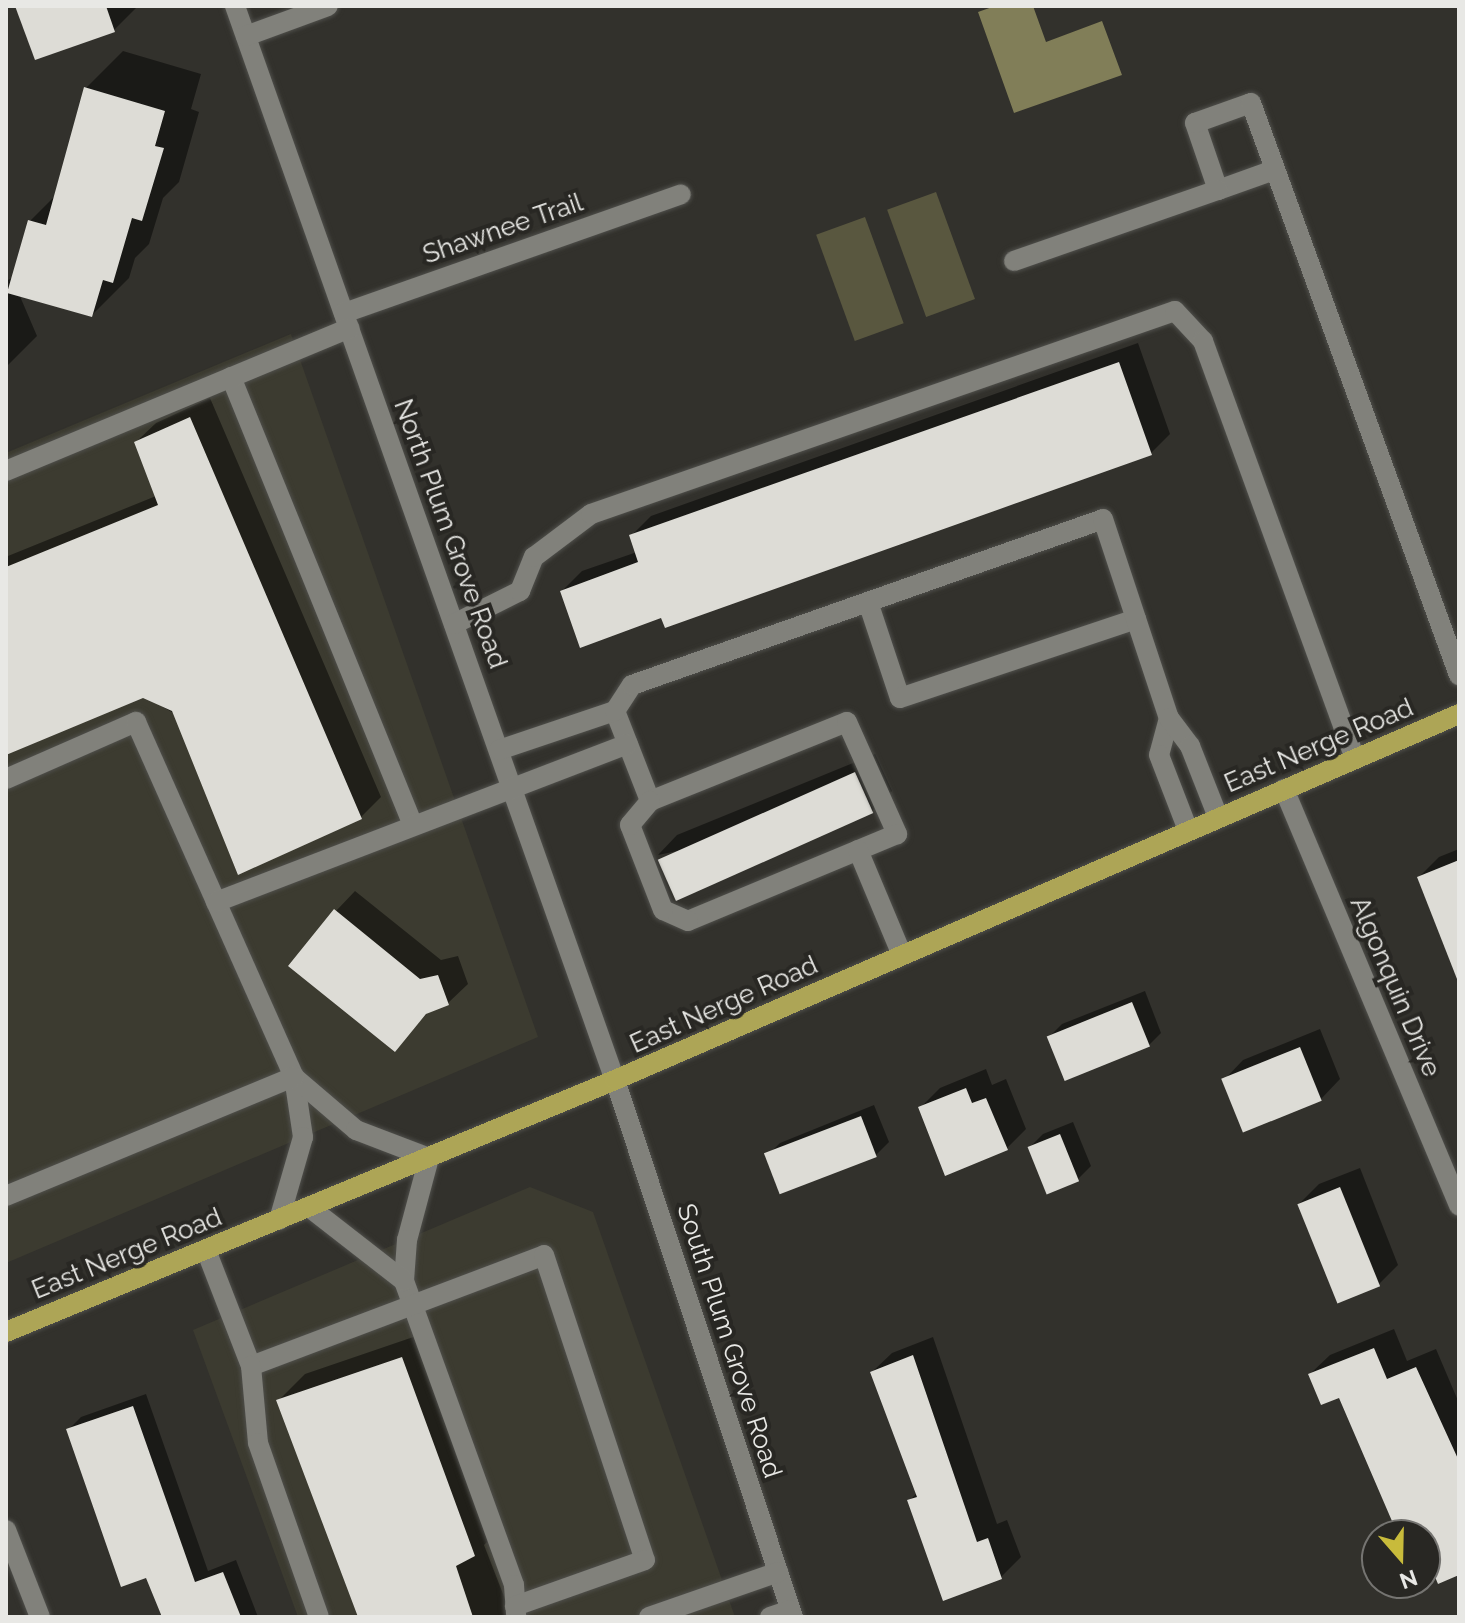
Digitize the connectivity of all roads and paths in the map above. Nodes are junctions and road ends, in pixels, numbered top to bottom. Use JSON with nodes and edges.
{"nodes":[{"id":1,"x":235,"y":6,"type":"edge"},
{"id":2,"x":328,"y":6,"type":"edge"},
{"id":3,"x":246,"y":36,"type":"junction"},
{"id":4,"x":1274,"y":170,"type":"junction"},
{"id":5,"x":1218,"y":190,"type":"junction"},
{"id":6,"x":681,"y":194,"type":"dead end"},
{"id":7,"x":1014,"y":261,"type":"dead end"},
{"id":8,"x":346,"y":321,"type":"junction"},
{"id":9,"x":231,"y":377,"type":"junction"},
{"id":10,"x":6,"y":471,"type":"edge"},
{"id":11,"x":868,"y":602,"type":"junction"},
{"id":12,"x":1136,"y":619,"type":"junction"},
{"id":13,"x":454,"y":624,"type":"junction"},
{"id":14,"x":1459,"y":675,"type":"edge"},
{"id":15,"x":615,"y":711,"type":"junction"},
{"id":16,"x":1459,"y":714,"type":"edge"},
{"id":17,"x":1169,"y":718,"type":"junction"},
{"id":18,"x":628,"y":744,"type":"junction"},
{"id":19,"x":499,"y":750,"type":"junction"},
{"id":20,"x":1355,"y":758,"type":"junction"},
{"id":21,"x":6,"y":779,"type":"edge"},
{"id":22,"x":512,"y":787,"type":"junction"},
{"id":23,"x":1284,"y":789,"type":"junction"},
{"id":24,"x":650,"y":801,"type":"junction"},
{"id":25,"x":1218,"y":817,"type":"junction"},
{"id":26,"x":413,"y":826,"type":"junction"},
{"id":27,"x":1188,"y":830,"type":"junction"},
{"id":28,"x":858,"y":850,"type":"junction"},
{"id":29,"x":216,"y":902,"type":"junction"},
{"id":30,"x":902,"y":955,"type":"junction"},
{"id":31,"x":294,"y":1077,"type":"junction"},
{"id":32,"x":615,"y":1080,"type":"junction"},
{"id":33,"x":429,"y":1158,"type":"junction"},
{"id":34,"x":6,"y":1196,"type":"edge"},
{"id":35,"x":1459,"y":1206,"type":"edge"},
{"id":36,"x":309,"y":1207,"type":"junction"},
{"id":37,"x":279,"y":1220,"type":"junction"},
{"id":38,"x":206,"y":1250,"type":"junction"},
{"id":39,"x":404,"y":1281,"type":"junction"},
{"id":40,"x":412,"y":1303,"type":"junction"},
{"id":41,"x":6,"y":1332,"type":"edge"},
{"id":42,"x":251,"y":1366,"type":"junction"},
{"id":43,"x":6,"y":1530,"type":"edge"},
{"id":44,"x":778,"y":1572,"type":"junction"},
{"id":45,"x":515,"y":1611,"type":"edge"},
{"id":46,"x":792,"y":1614,"type":"edge"},
{"id":47,"x":40,"y":1617,"type":"edge"},
{"id":48,"x":319,"y":1617,"type":"edge"},
{"id":49,"x":649,"y":1617,"type":"edge"},
{"id":50,"x":770,"y":1617,"type":"edge"}],
"edges":[{"from":1,"to":3,"type":"street","name":"North Plum Grove Road"},
{"from":2,"to":3,"type":"street"},
{"from":3,"to":8,"type":"street","name":"North Plum Grove Road"},
{"from":4,"to":5,"type":"street"},
{"from":4,"to":5,"type":"street"},
{"from":4,"to":14,"type":"street"},
{"from":5,"to":7,"type":"street"},
{"from":6,"to":8,"type":"street","name":"Shawnee Trail"},
{"from":8,"to":9,"type":"street","name":"Shawnee Trail"},
{"from":8,"to":13,"type":"street","name":"North Plum Grove Road"},
{"from":9,"to":10,"type":"street","name":"Shawnee Trail"},
{"from":9,"to":26,"type":"street"},
{"from":11,"to":12,"type":"street"},
{"from":11,"to":12,"type":"street"},
{"from":11,"to":15,"type":"street"},
{"from":12,"to":17,"type":"street"},
{"from":13,"to":19,"type":"street","name":"North Plum Grove Road"},
{"from":13,"to":20,"type":"street"},
{"from":15,"to":18,"type":"street"},
{"from":15,"to":19,"type":"street"},
{"from":16,"to":20,"type":"main road","name":"East Nerge Road"},
{"from":17,"to":25,"type":"street"},
{"from":17,"to":27,"type":"street"},
{"from":18,"to":22,"type":"street"},
{"from":18,"to":24,"type":"street"},
{"from":19,"to":22,"type":"street","name":"North Plum Grove Road"},
{"from":20,"to":23,"type":"main road","name":"East Nerge Road"},
{"from":21,"to":29,"type":"street"},
{"from":22,"to":26,"type":"street"},
{"from":22,"to":32,"type":"street","name":"North Plum Grove Road"},
{"from":23,"to":25,"type":"main road","name":"East Nerge Road"},
{"from":23,"to":35,"type":"street","name":"Algonquin Drive"},
{"from":24,"to":28,"type":"street"},
{"from":24,"to":28,"type":"street"},
{"from":25,"to":27,"type":"main road","name":"East Nerge Road"},
{"from":26,"to":29,"type":"street"},
{"from":27,"to":30,"type":"main road","name":"East Nerge Road"},
{"from":28,"to":30,"type":"street"},
{"from":29,"to":31,"type":"street"},
{"from":30,"to":32,"type":"main road","name":"East Nerge Road"},
{"from":31,"to":33,"type":"street"},
{"from":31,"to":34,"type":"street"},
{"from":31,"to":37,"type":"street"},
{"from":32,"to":33,"type":"main road","name":"East Nerge Road"},
{"from":32,"to":44,"type":"street","name":"South Plum Grove Road"},
{"from":33,"to":36,"type":"main road","name":"East Nerge Road"},
{"from":33,"to":39,"type":"street"},
{"from":36,"to":37,"type":"main road","name":"East Nerge Road"},
{"from":36,"to":39,"type":"street"},
{"from":37,"to":38,"type":"main road","name":"East Nerge Road"},
{"from":38,"to":41,"type":"main road","name":"East Nerge Road"},
{"from":38,"to":42,"type":"street"},
{"from":39,"to":40,"type":"street"},
{"from":40,"to":42,"type":"street"},
{"from":40,"to":45,"type":"street"},
{"from":40,"to":45,"type":"street"},
{"from":42,"to":48,"type":"street"},
{"from":43,"to":47,"type":"street"},
{"from":44,"to":46,"type":"street","name":"South Plum Grove Road"},
{"from":44,"to":49,"type":"street"},
{"from":46,"to":50,"type":"street"}]}
